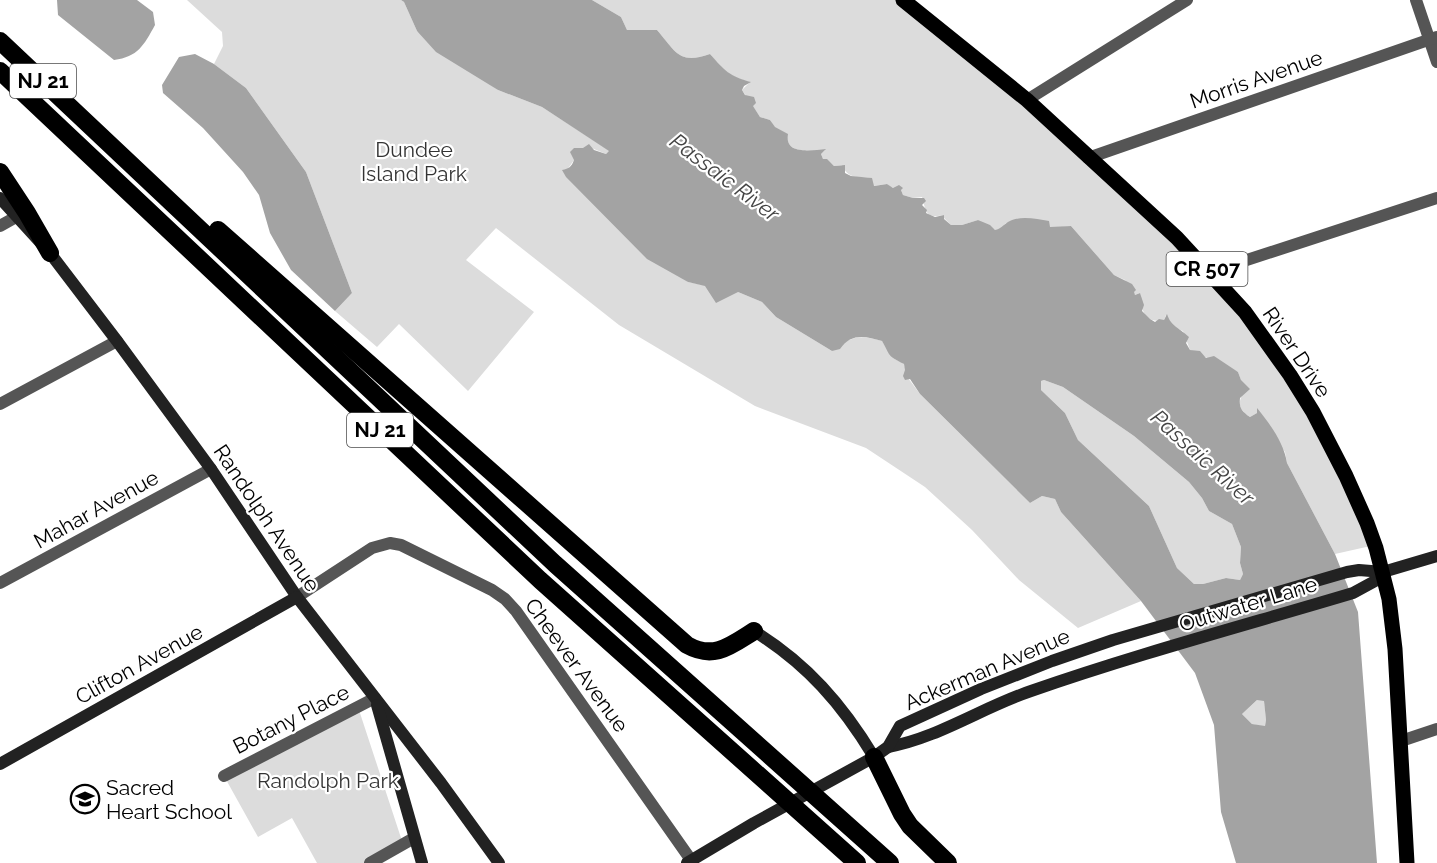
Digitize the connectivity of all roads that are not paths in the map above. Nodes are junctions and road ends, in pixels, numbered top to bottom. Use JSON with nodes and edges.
{"nodes":[{"id":1,"x":903,"y":0,"type":"edge"},
{"id":2,"x":1186,"y":0,"type":"edge"},
{"id":3,"x":1416,"y":0,"type":"edge"},
{"id":4,"x":1433,"y":38,"type":"edge"},
{"id":5,"x":0,"y":40,"type":"edge"},
{"id":6,"x":1437,"y":62,"type":"edge"},
{"id":7,"x":0,"y":71,"type":"edge"},
{"id":8,"x":1027,"y":100,"type":"junction"},
{"id":9,"x":87,"y":122,"type":"junction"},
{"id":10,"x":1088,"y":158,"type":"junction"},
{"id":11,"x":0,"y":172,"type":"edge"},
{"id":12,"x":0,"y":198,"type":"edge"},
{"id":13,"x":1437,"y":198,"type":"edge"},
{"id":14,"x":16,"y":217,"type":"junction"},
{"id":15,"x":0,"y":226,"type":"edge"},
{"id":16,"x":50,"y":253,"type":"junction"},
{"id":17,"x":1210,"y":272,"type":"junction"},
{"id":18,"x":117,"y":341,"type":"junction"},
{"id":19,"x":0,"y":404,"type":"edge"},
{"id":20,"x":211,"y":469,"type":"junction"},
{"id":21,"x":1437,"y":556,"type":"edge"},
{"id":22,"x":1383,"y":572,"type":"junction"},
{"id":23,"x":0,"y":583,"type":"edge"},
{"id":24,"x":297,"y":597,"type":"junction"},
{"id":25,"x":754,"y":631,"type":"joint"},
{"id":26,"x":1113,"y":640,"type":"joint"},
{"id":27,"x":1118,"y":663,"type":"joint"},
{"id":28,"x":375,"y":698,"type":"junction"},
{"id":29,"x":1437,"y":729,"type":"edge"},
{"id":30,"x":1401,"y":741,"type":"junction"},
{"id":31,"x":881,"y":752,"type":"junction"},
{"id":32,"x":0,"y":764,"type":"edge"},
{"id":33,"x":224,"y":776,"type":"dead end"},
{"id":34,"x":414,"y":838,"type":"junction"},
{"id":35,"x":690,"y":862,"type":"edge"},
{"id":36,"x":370,"y":863,"type":"edge"},
{"id":37,"x":422,"y":863,"type":"edge"},
{"id":38,"x":499,"y":863,"type":"edge"},
{"id":39,"x":857,"y":863,"type":"edge"},
{"id":40,"x":890,"y":863,"type":"edge"},
{"id":41,"x":948,"y":863,"type":"edge"},
{"id":42,"x":1407,"y":863,"type":"edge"}],
"edges":[{"from":1,"to":8,"type":"main road","name":"River Drive","number":"CR 507"},
{"from":2,"to":8,"type":"street"},
{"from":3,"to":4,"type":"street"},
{"from":4,"to":6,"type":"street"},
{"from":4,"to":10,"type":"street","name":"Morris Avenue"},
{"from":5,"to":9,"type":"highway","number":"NJ 21"},
{"from":7,"to":39,"type":"highway","number":"NJ 21"},
{"from":8,"to":10,"type":"main road","name":"River Drive","number":"CR 507"},
{"from":9,"to":25,"type":"highway"},
{"from":9,"to":40,"type":"highway","number":"NJ 21"},
{"from":10,"to":17,"type":"main road","name":"River Drive","number":"CR 507"},
{"from":11,"to":16,"type":"highway"},
{"from":12,"to":14,"type":"street","name":"Randolph Avenue"},
{"from":13,"to":17,"type":"street"},
{"from":14,"to":15,"type":"street"},
{"from":14,"to":16,"type":"street","name":"Randolph Avenue"},
{"from":16,"to":18,"type":"street","name":"Randolph Avenue"},
{"from":17,"to":22,"type":"main road","name":"River Drive","number":"CR 507"},
{"from":18,"to":19,"type":"street"},
{"from":18,"to":20,"type":"street","name":"Randolph Avenue"},
{"from":20,"to":23,"type":"street","name":"Mahar Avenue"},
{"from":20,"to":24,"type":"street","name":"Randolph Avenue"},
{"from":21,"to":22,"type":"street","name":"Outwater Lane"},
{"from":22,"to":26,"type":"street","name":"Outwater Lane"},
{"from":22,"to":27,"type":"street","name":"Outwater Lane"},
{"from":22,"to":30,"type":"main road","name":"River Drive","number":"CR 507"},
{"from":24,"to":28,"type":"street","name":"Randolph Avenue"},
{"from":24,"to":32,"type":"street","name":"Clifton Avenue"},
{"from":24,"to":35,"type":"street","name":"Cheever Avenue"},
{"from":25,"to":31,"type":"street"},
{"from":26,"to":31,"type":"street","name":"Ackerman Avenue"},
{"from":27,"to":31,"type":"street","name":"Ackerman Avenue"},
{"from":28,"to":33,"type":"street","name":"Botany Place"},
{"from":28,"to":34,"type":"street"},
{"from":28,"to":38,"type":"street","name":"Randolph Avenue"},
{"from":29,"to":30,"type":"street"},
{"from":30,"to":42,"type":"main road","name":"River Drive","number":"CR 507"},
{"from":31,"to":35,"type":"street","name":"Ackerman Avenue"},
{"from":31,"to":41,"type":"highway"},
{"from":34,"to":36,"type":"street"},
{"from":34,"to":37,"type":"street"}]}
